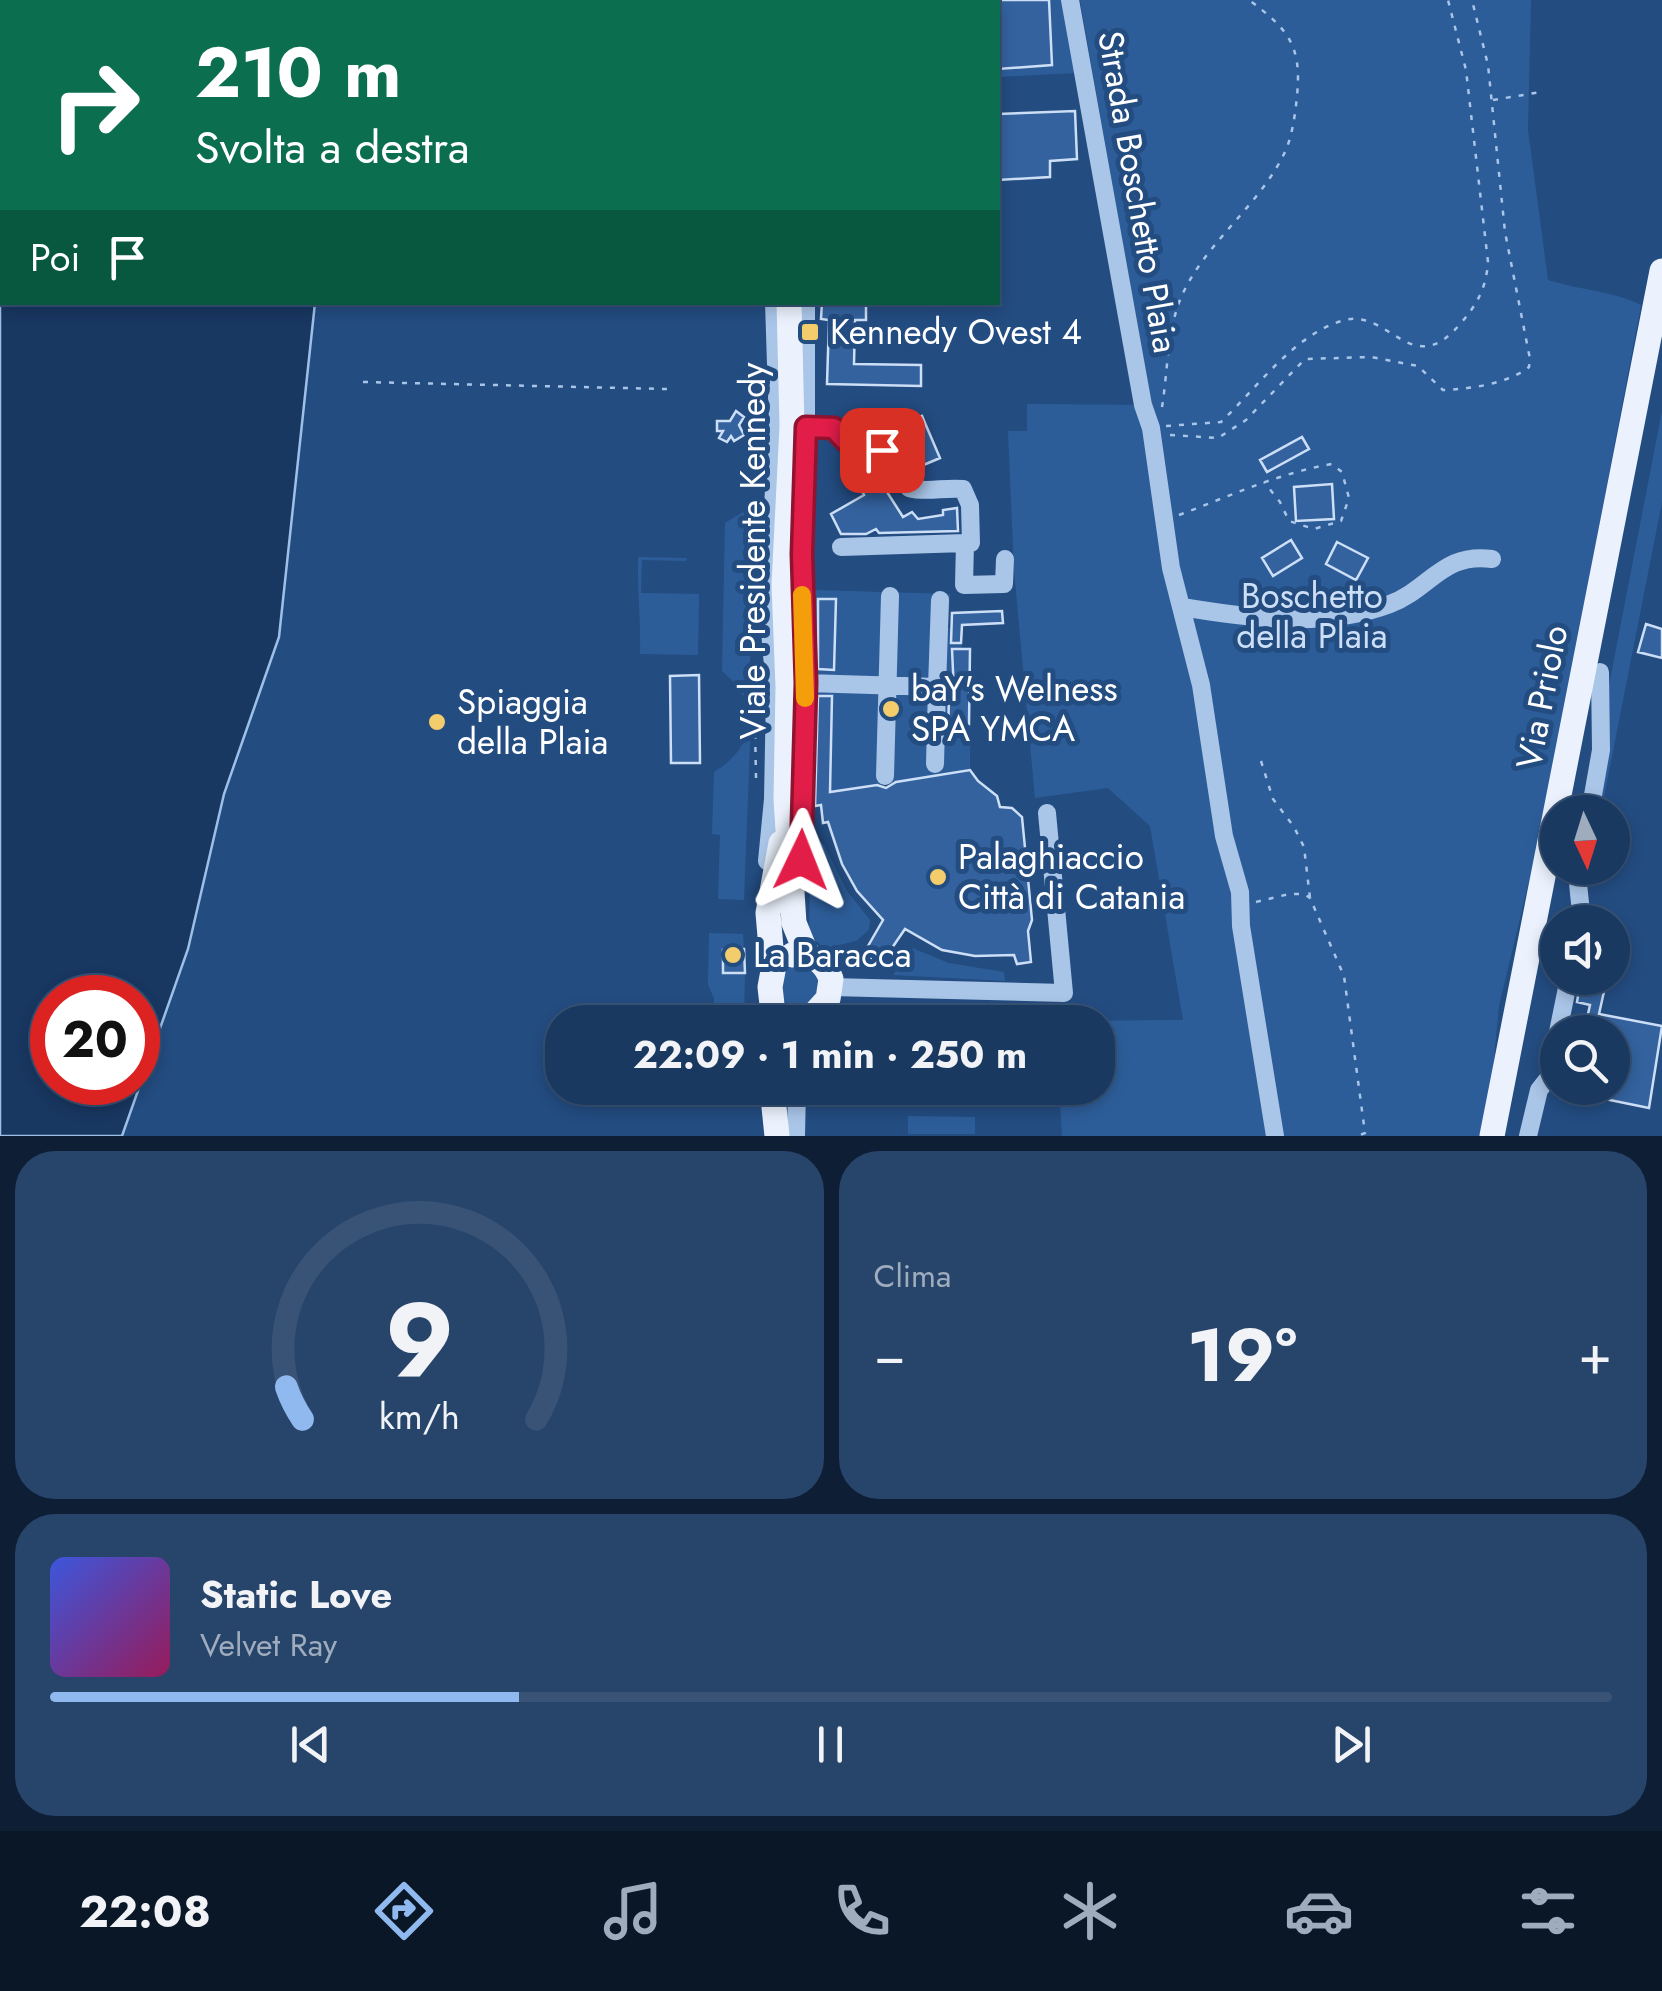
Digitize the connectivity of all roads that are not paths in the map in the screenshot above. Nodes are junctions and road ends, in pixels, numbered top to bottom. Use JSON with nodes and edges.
{"nodes":[{"id":1,"x":1070,"y":0,"type":"edge"},
{"id":2,"x":1662,"y":271,"type":"edge"},
{"id":3,"x":774,"y":305,"type":"edge"},
{"id":4,"x":788,"y":305,"type":"edge"},
{"id":5,"x":806,"y":305,"type":"edge"},
{"id":6,"x":1662,"y":352,"type":"edge"},
{"id":7,"x":806,"y":427,"type":"junction"},
{"id":8,"x":965,"y":543,"type":"junction"},
{"id":9,"x":841,"y":548,"type":"dead end"},
{"id":10,"x":1492,"y":558,"type":"dead end"},
{"id":11,"x":1005,"y":559,"type":"dead end"},
{"id":12,"x":890,"y":596,"type":"dead end"},
{"id":13,"x":940,"y":600,"type":"dead end"},
{"id":14,"x":1182,"y":607,"type":"junction"},
{"id":15,"x":1600,"y":672,"type":"junction"},
{"id":16,"x":806,"y":683,"type":"junction"},
{"id":17,"x":888,"y":685,"type":"junction"},
{"id":18,"x":938,"y":686,"type":"junction"},
{"id":19,"x":935,"y":764,"type":"dead end"},
{"id":20,"x":885,"y":776,"type":"dead end"},
{"id":21,"x":1575,"y":795,"type":"edge"},
{"id":22,"x":1593,"y":795,"type":"edge"},
{"id":23,"x":786,"y":799,"type":"junction"},
{"id":24,"x":1047,"y":812,"type":"dead end"},
{"id":25,"x":1559,"y":885,"type":"edge"},
{"id":26,"x":768,"y":912,"type":"junction"},
{"id":27,"x":794,"y":923,"type":"junction"},
{"id":28,"x":807,"y":955,"type":"junction"},
{"id":29,"x":772,"y":983,"type":"junction"},
{"id":30,"x":831,"y":987,"type":"junction"},
{"id":31,"x":773,"y":1005,"type":"edge"},
{"id":32,"x":777,"y":1005,"type":"edge"},
{"id":33,"x":822,"y":1005,"type":"edge"},
{"id":34,"x":1540,"y":1089,"type":"edge"},
{"id":35,"x":763,"y":1105,"type":"edge"},
{"id":36,"x":775,"y":1105,"type":"edge"},
{"id":37,"x":783,"y":1105,"type":"edge"},
{"id":38,"x":796,"y":1105,"type":"edge"},
{"id":39,"x":764,"y":1136,"type":"edge"},
{"id":40,"x":780,"y":1136,"type":"edge"},
{"id":41,"x":796,"y":1136,"type":"edge"},
{"id":42,"x":1275,"y":1136,"type":"edge"},
{"id":43,"x":1492,"y":1136,"type":"edge"},
{"id":44,"x":1510,"y":1136,"type":"edge"},
{"id":45,"x":1528,"y":1136,"type":"edge"}],
"edges":[{"from":1,"to":14,"type":"street","name":"Strada Boschetto Plaia"},
{"from":2,"to":43,"type":"main road","name":"Via Priolo"},
{"from":3,"to":26,"type":"street"},
{"from":4,"to":23,"type":"main road","name":"Viale Presidente Kennedy"},
{"from":5,"to":7,"type":"street"},
{"from":6,"to":15,"type":"main road","name":"Via Priolo"},
{"from":7,"to":8,"type":"street"},
{"from":7,"to":16,"type":"street"},
{"from":8,"to":9,"type":"street"},
{"from":8,"to":11,"type":"street"},
{"from":10,"to":14,"type":"street"},
{"from":12,"to":17,"type":"street"},
{"from":13,"to":18,"type":"street"},
{"from":14,"to":42,"type":"street","name":"Strada Boschetto Plaia"},
{"from":15,"to":21,"type":"main road","name":"Via Priolo"},
{"from":15,"to":22,"type":"street"},
{"from":16,"to":17,"type":"street"},
{"from":16,"to":27,"type":"street"},
{"from":17,"to":18,"type":"street"},
{"from":17,"to":20,"type":"street"},
{"from":18,"to":19,"type":"street"},
{"from":23,"to":26,"type":"main road"},
{"from":23,"to":27,"type":"main road"},
{"from":24,"to":30,"type":"street"},
{"from":25,"to":44,"type":"main road"},
{"from":26,"to":29,"type":"main road"},
{"from":27,"to":28,"type":"main road"},
{"from":28,"to":29,"type":"main road"},
{"from":28,"to":30,"type":"main road"},
{"from":29,"to":31,"type":"main road"},
{"from":29,"to":32,"type":"main road"},
{"from":30,"to":33,"type":"main road"},
{"from":34,"to":45,"type":"street"},
{"from":35,"to":39,"type":"street"},
{"from":36,"to":40,"type":"main road"},
{"from":37,"to":40,"type":"main road"},
{"from":38,"to":41,"type":"street"}]}
